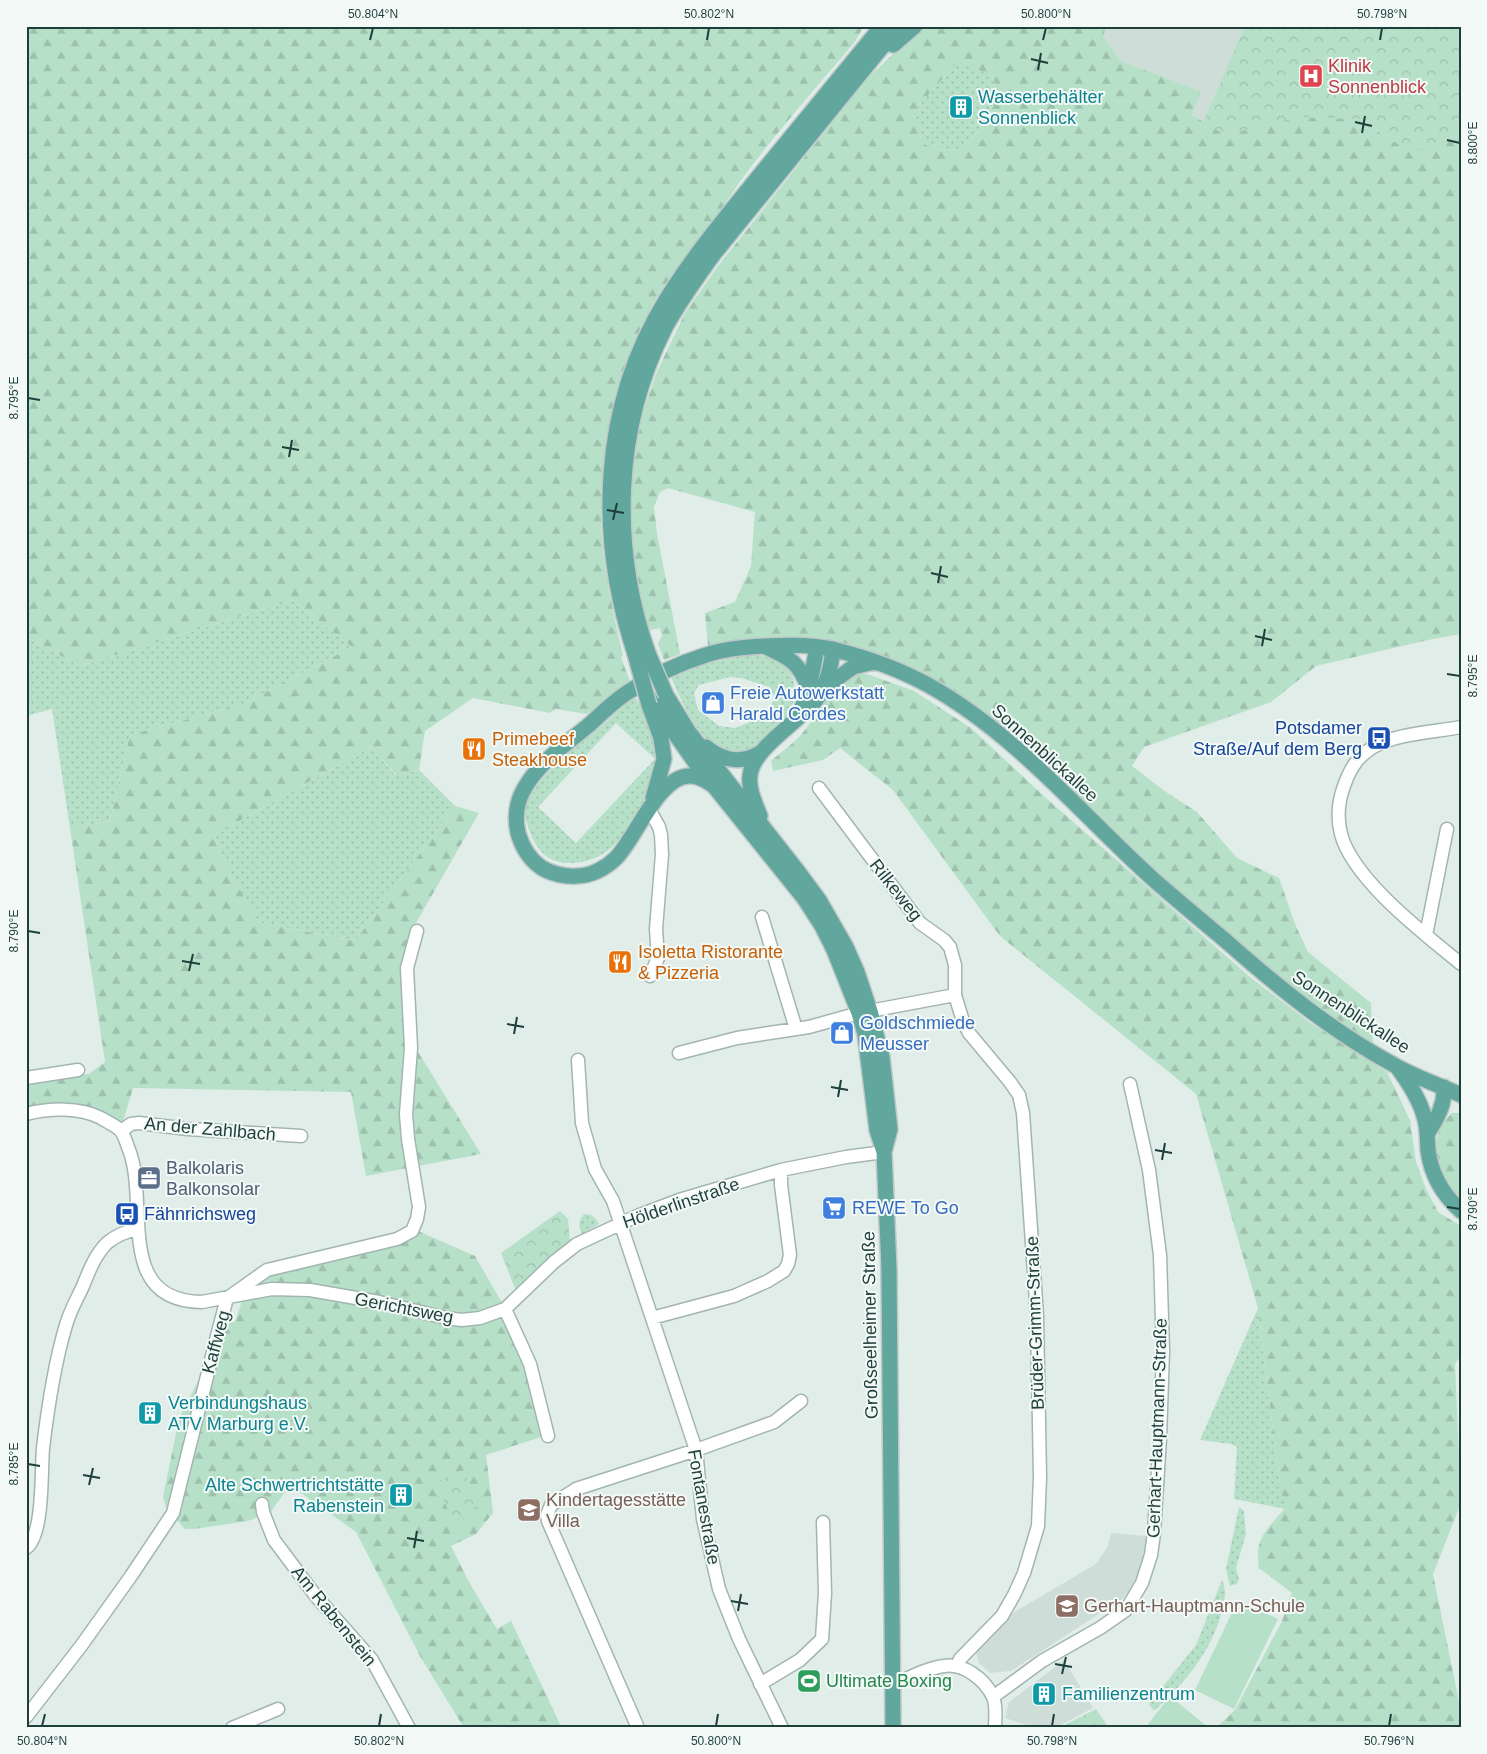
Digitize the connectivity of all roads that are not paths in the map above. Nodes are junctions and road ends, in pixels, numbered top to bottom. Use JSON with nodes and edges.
{"nodes":[{"id":1,"x":871,"y":26,"type":"edge"},
{"id":2,"x":882,"y":26,"type":"edge"},
{"id":3,"x":899,"y":26,"type":"edge"},
{"id":4,"x":915,"y":26,"type":"edge"},
{"id":5,"x":867,"y":66,"type":"junction"},
{"id":6,"x":829,"y":91,"type":"junction"},
{"id":7,"x":764,"y":647,"type":"junction"},
{"id":8,"x":816,"y":647,"type":"junction"},
{"id":9,"x":833,"y":649,"type":"junction"},
{"id":10,"x":641,"y":654,"type":"junction"},
{"id":11,"x":875,"y":662,"type":"junction"},
{"id":12,"x":816,"y":689,"type":"junction"},
{"id":13,"x":657,"y":700,"type":"junction"},
{"id":14,"x":1461,"y":727,"type":"edge"},
{"id":15,"x":688,"y":731,"type":"junction"},
{"id":16,"x":762,"y":752,"type":"junction"},
{"id":17,"x":711,"y":784,"type":"junction"},
{"id":18,"x":820,"y":788,"type":"dead end"},
{"id":19,"x":649,"y":809,"type":"junction"},
{"id":20,"x":1447,"y":829,"type":"dead end"},
{"id":21,"x":768,"y":834,"type":"junction"},
{"id":22,"x":762,"y":917,"type":"dead end"},
{"id":23,"x":417,"y":931,"type":"dead end"},
{"id":24,"x":1426,"y":935,"type":"junction"},
{"id":25,"x":1461,"y":964,"type":"edge"},
{"id":26,"x":650,"y":976,"type":"dead end"},
{"id":27,"x":955,"y":995,"type":"junction"},
{"id":28,"x":865,"y":1012,"type":"junction"},
{"id":29,"x":796,"y":1029,"type":"junction"},
{"id":30,"x":679,"y":1052,"type":"dead end"},
{"id":31,"x":578,"y":1060,"type":"dead end"},
{"id":32,"x":1397,"y":1067,"type":"junction"},
{"id":33,"x":78,"y":1070,"type":"dead end"},
{"id":34,"x":26,"y":1078,"type":"edge"},
{"id":35,"x":1130,"y":1084,"type":"dead end"},
{"id":36,"x":1444,"y":1087,"type":"junction"},
{"id":37,"x":1461,"y":1094,"type":"edge"},
{"id":38,"x":1424,"y":1113,"type":"junction"},
{"id":39,"x":26,"y":1114,"type":"edge"},
{"id":40,"x":121,"y":1131,"type":"junction"},
{"id":41,"x":1428,"y":1133,"type":"junction"},
{"id":42,"x":301,"y":1136,"type":"dead end"},
{"id":43,"x":884,"y":1152,"type":"junction"},
{"id":44,"x":781,"y":1170,"type":"junction"},
{"id":45,"x":1461,"y":1210,"type":"edge"},
{"id":46,"x":620,"y":1223,"type":"junction"},
{"id":47,"x":138,"y":1229,"type":"junction"},
{"id":48,"x":229,"y":1297,"type":"junction"},
{"id":49,"x":505,"y":1309,"type":"junction"},
{"id":50,"x":652,"y":1318,"type":"junction"},
{"id":51,"x":801,"y":1401,"type":"dead end"},
{"id":52,"x":548,"y":1436,"type":"dead end"},
{"id":53,"x":696,"y":1450,"type":"junction"},
{"id":54,"x":262,"y":1504,"type":"dead end"},
{"id":55,"x":823,"y":1522,"type":"dead end"},
{"id":56,"x":28,"y":1547,"type":"edge"},
{"id":57,"x":957,"y":1666,"type":"junction"},
{"id":58,"x":760,"y":1684,"type":"junction"},
{"id":59,"x":893,"y":1685,"type":"junction"},
{"id":60,"x":993,"y":1697,"type":"junction"},
{"id":61,"x":278,"y":1709,"type":"dead end"},
{"id":62,"x":26,"y":1717,"type":"edge"},
{"id":63,"x":232,"y":1728,"type":"edge"},
{"id":64,"x":409,"y":1728,"type":"edge"},
{"id":65,"x":638,"y":1728,"type":"edge"},
{"id":66,"x":782,"y":1728,"type":"edge"},
{"id":67,"x":893,"y":1728,"type":"edge"},
{"id":68,"x":995,"y":1728,"type":"edge"}],
"edges":[{"from":1,"to":6,"type":"main road"},
{"from":2,"to":6,"type":"main road"},
{"from":3,"to":5,"type":"main road"},
{"from":4,"to":5,"type":"main road"},
{"from":5,"to":10,"type":"main road"},
{"from":6,"to":10,"type":"main road"},
{"from":7,"to":8,"type":"main road","name":"Sonnenblickallee"},
{"from":7,"to":12,"type":"main road"},
{"from":7,"to":19,"type":"main road","name":"Sonnenblickallee"},
{"from":8,"to":9,"type":"main road","name":"Sonnenblickallee"},
{"from":8,"to":12,"type":"main road"},
{"from":9,"to":11,"type":"main road","name":"Sonnenblickallee"},
{"from":9,"to":12,"type":"main road"},
{"from":10,"to":13,"type":"main road","bridge":true},
{"from":11,"to":12,"type":"main road"},
{"from":11,"to":32,"type":"main road","name":"Sonnenblickallee"},
{"from":12,"to":16,"type":"main road"},
{"from":13,"to":15,"type":"main road"},
{"from":13,"to":17,"type":"main road"},
{"from":13,"to":19,"type":"main road"},
{"from":14,"to":24,"type":"street"},
{"from":15,"to":16,"type":"main road"},
{"from":15,"to":21,"type":"main road","name":"Großseelheimer Straße"},
{"from":16,"to":21,"type":"main road"},
{"from":17,"to":19,"type":"main road"},
{"from":17,"to":28,"type":"main road"},
{"from":18,"to":27,"type":"street","name":"Rilkeweg"},
{"from":19,"to":26,"type":"street"},
{"from":20,"to":24,"type":"street"},
{"from":21,"to":28,"type":"main road","name":"Großseelheimer Straße"},
{"from":22,"to":29,"type":"street"},
{"from":23,"to":48,"type":"street","name":"Kaffweg"},
{"from":24,"to":25,"type":"street"},
{"from":27,"to":28,"type":"street"},
{"from":27,"to":57,"type":"street","name":"Brüder-Grimm-Straße"},
{"from":28,"to":29,"type":"street"},
{"from":28,"to":43,"type":"main road","name":"Großseelheimer Straße"},
{"from":29,"to":30,"type":"street"},
{"from":31,"to":46,"type":"street","name":"Fontanestraße"},
{"from":32,"to":36,"type":"main road","name":"Sonnenblickallee"},
{"from":32,"to":38,"type":"main road"},
{"from":33,"to":34,"type":"street"},
{"from":35,"to":60,"type":"street","name":"Gerhart-Hauptmann-Straße"},
{"from":36,"to":37,"type":"main road","name":"Sonnenblickallee"},
{"from":36,"to":38,"type":"main road"},
{"from":36,"to":41,"type":"main road"},
{"from":38,"to":41,"type":"main road"},
{"from":39,"to":40,"type":"street","name":"An der Zahlbach"},
{"from":40,"to":42,"type":"street","name":"An der Zahlbach"},
{"from":40,"to":47,"type":"street","name":"An der Zahlbach"},
{"from":41,"to":45,"type":"main road"},
{"from":43,"to":44,"type":"street","name":"Hölderlinstraße"},
{"from":43,"to":59,"type":"main road","name":"Großseelheimer Straße"},
{"from":44,"to":46,"type":"street","name":"Hölderlinstraße"},
{"from":44,"to":50,"type":"street"},
{"from":46,"to":49,"type":"street","name":"Hölderlinstraße"},
{"from":46,"to":50,"type":"street","name":"Fontanestraße"},
{"from":47,"to":48,"type":"street","name":"An der Zahlbach"},
{"from":47,"to":56,"type":"street"},
{"from":48,"to":49,"type":"street","name":"Gerichtsweg"},
{"from":48,"to":62,"type":"street","name":"Kaffweg"},
{"from":49,"to":52,"type":"street"},
{"from":50,"to":53,"type":"street","name":"Fontanestraße"},
{"from":51,"to":53,"type":"street"},
{"from":53,"to":58,"type":"street","name":"Fontanestraße"},
{"from":53,"to":65,"type":"street"},
{"from":54,"to":64,"type":"street","name":"Am Rabenstein"},
{"from":55,"to":58,"type":"street"},
{"from":57,"to":59,"type":"street"},
{"from":57,"to":60,"type":"street"},
{"from":58,"to":66,"type":"street","name":"Fontanestraße"},
{"from":59,"to":67,"type":"main road","name":"Großseelheimer Straße"},
{"from":60,"to":68,"type":"street"},
{"from":61,"to":63,"type":"street"}]}
